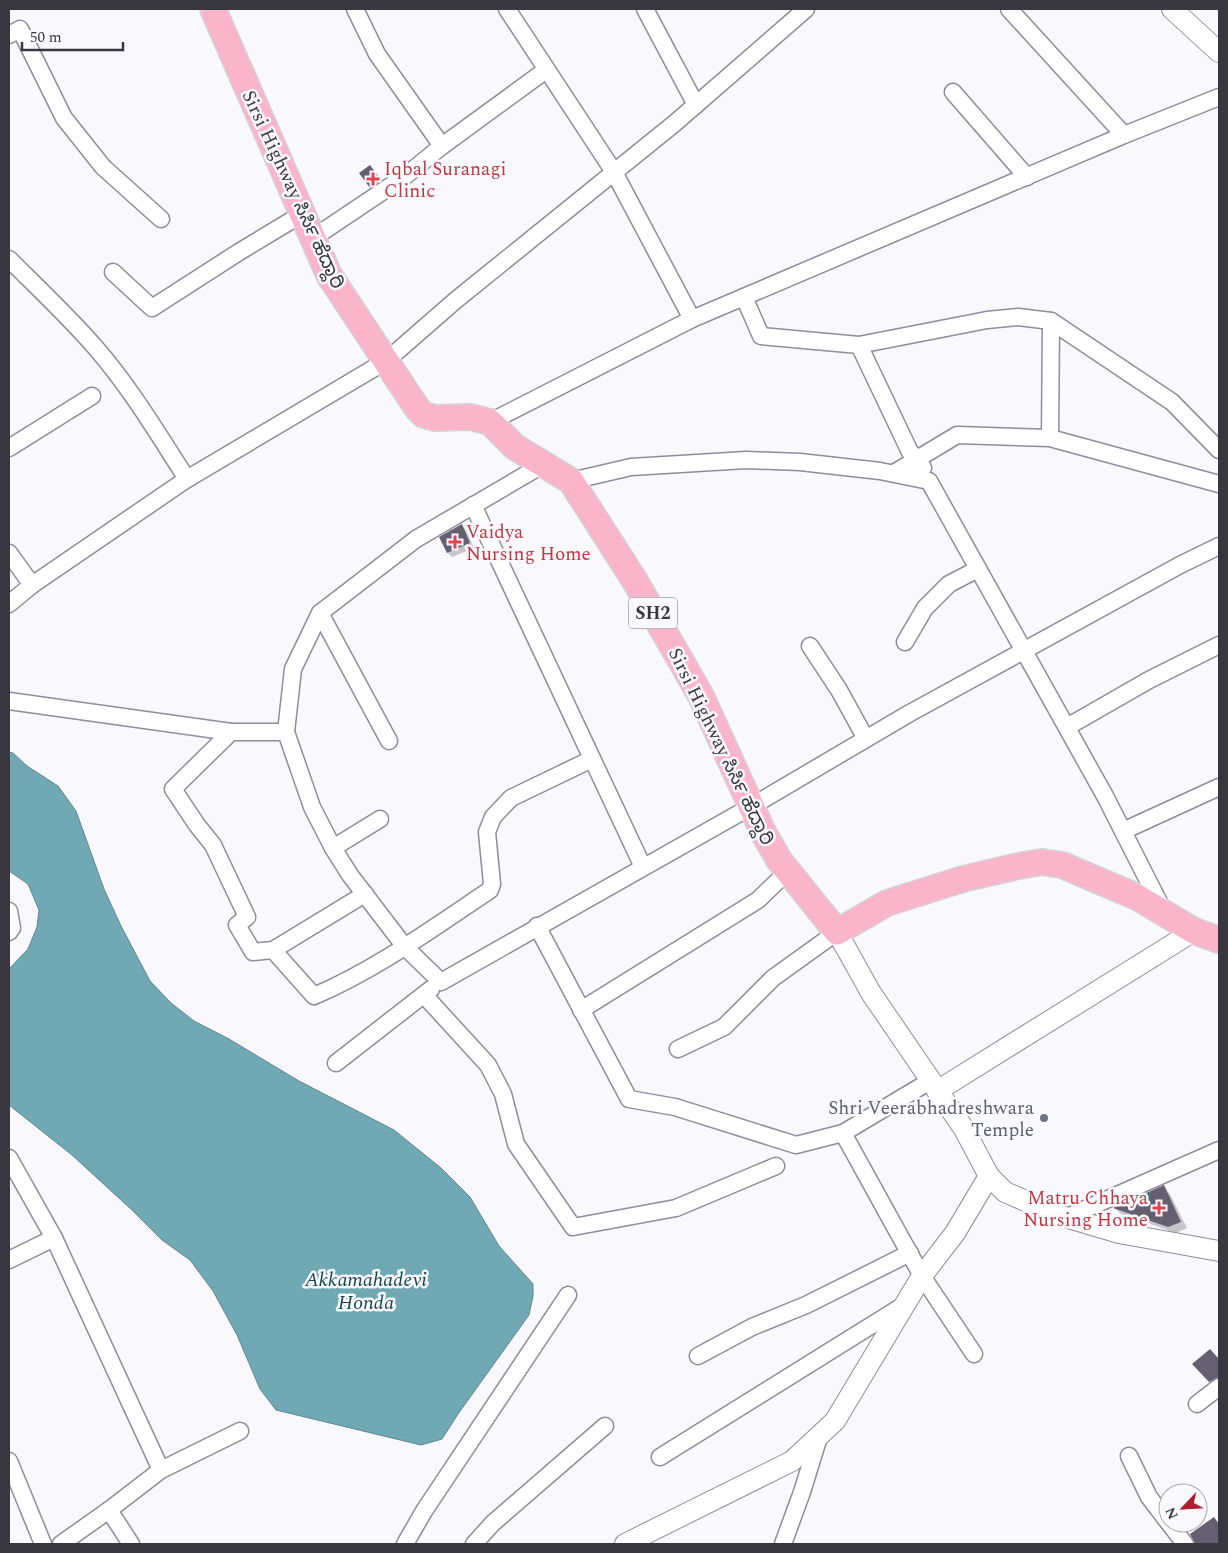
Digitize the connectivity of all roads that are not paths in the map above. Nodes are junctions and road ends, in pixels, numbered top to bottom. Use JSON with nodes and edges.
{"nodes":[{"id":1,"x":213,"y":9,"type":"edge"},
{"id":2,"x":355,"y":9,"type":"edge"},
{"id":3,"x":507,"y":9,"type":"edge"},
{"id":4,"x":646,"y":9,"type":"edge"},
{"id":5,"x":806,"y":9,"type":"edge"},
{"id":6,"x":1009,"y":9,"type":"edge"},
{"id":7,"x":1172,"y":9,"type":"edge"},
{"id":8,"x":9,"y":35,"type":"edge"},
{"id":9,"x":1219,"y":52,"type":"edge"},
{"id":10,"x":546,"y":70,"type":"junction"},
{"id":11,"x":953,"y":92,"type":"dead end"},
{"id":12,"x":1219,"y":97,"type":"edge"},
{"id":13,"x":696,"y":105,"type":"junction"},
{"id":14,"x":1124,"y":135,"type":"junction"},
{"id":15,"x":442,"y":146,"type":"junction"},
{"id":16,"x":614,"y":172,"type":"junction"},
{"id":17,"x":1027,"y":177,"type":"junction"},
{"id":18,"x":302,"y":214,"type":"junction"},
{"id":19,"x":161,"y":219,"type":"dead end"},
{"id":20,"x":313,"y":238,"type":"junction"},
{"id":21,"x":9,"y":259,"type":"edge"},
{"id":22,"x":113,"y":272,"type":"dead end"},
{"id":23,"x":744,"y":297,"type":"junction"},
{"id":24,"x":692,"y":319,"type":"junction"},
{"id":25,"x":1051,"y":321,"type":"junction"},
{"id":26,"x":859,"y":344,"type":"junction"},
{"id":27,"x":386,"y":361,"type":"junction"},
{"id":28,"x":92,"y":396,"type":"dead end"},
{"id":29,"x":490,"y":422,"type":"junction"},
{"id":30,"x":1050,"y":438,"type":"junction"},
{"id":31,"x":9,"y":448,"type":"edge"},
{"id":32,"x":1219,"y":450,"type":"edge"},
{"id":33,"x":918,"y":459,"type":"junction"},
{"id":34,"x":544,"y":464,"type":"junction"},
{"id":35,"x":894,"y":474,"type":"junction"},
{"id":36,"x":187,"y":479,"type":"junction"},
{"id":37,"x":571,"y":481,"type":"junction"},
{"id":38,"x":929,"y":481,"type":"junction"},
{"id":39,"x":1219,"y":484,"type":"edge"},
{"id":40,"x":473,"y":505,"type":"junction"},
{"id":41,"x":1219,"y":546,"type":"edge"},
{"id":42,"x":9,"y":553,"type":"edge"},
{"id":43,"x":978,"y":569,"type":"junction"},
{"id":44,"x":32,"y":585,"type":"junction"},
{"id":45,"x":9,"y":604,"type":"edge"},
{"id":46,"x":320,"y":612,"type":"junction"},
{"id":47,"x":905,"y":642,"type":"dead end"},
{"id":48,"x":1219,"y":645,"type":"edge"},
{"id":49,"x":810,"y":646,"type":"dead end"},
{"id":50,"x":1024,"y":651,"type":"junction"},
{"id":51,"x":9,"y":701,"type":"edge"},
{"id":52,"x":1067,"y":728,"type":"junction"},
{"id":53,"x":231,"y":732,"type":"junction"},
{"id":54,"x":286,"y":732,"type":"junction"},
{"id":55,"x":866,"y":739,"type":"junction"},
{"id":56,"x":389,"y":741,"type":"dead end"},
{"id":57,"x":592,"y":759,"type":"junction"},
{"id":58,"x":1219,"y":787,"type":"edge"},
{"id":59,"x":752,"y":806,"type":"junction"},
{"id":60,"x":380,"y":820,"type":"dead end"},
{"id":61,"x":1123,"y":832,"type":"junction"},
{"id":62,"x":333,"y":848,"type":"junction"},
{"id":63,"x":643,"y":867,"type":"junction"},
{"id":64,"x":788,"y":871,"type":"junction"},
{"id":65,"x":365,"y":894,"type":"junction"},
{"id":66,"x":9,"y":910,"type":"edge"},
{"id":67,"x":1165,"y":914,"type":"junction"},
{"id":68,"x":537,"y":926,"type":"junction"},
{"id":69,"x":1194,"y":931,"type":"junction"},
{"id":70,"x":9,"y":932,"type":"edge"},
{"id":71,"x":837,"y":932,"type":"junction"},
{"id":72,"x":1219,"y":940,"type":"edge"},
{"id":73,"x":405,"y":946,"type":"junction"},
{"id":74,"x":273,"y":950,"type":"junction"},
{"id":75,"x":441,"y":982,"type":"junction"},
{"id":76,"x":424,"y":995,"type":"junction"},
{"id":77,"x":581,"y":1010,"type":"junction"},
{"id":78,"x":678,"y":1049,"type":"dead end"},
{"id":79,"x":336,"y":1063,"type":"dead end"},
{"id":80,"x":934,"y":1086,"type":"junction"},
{"id":81,"x":843,"y":1133,"type":"junction"},
{"id":82,"x":1219,"y":1150,"type":"edge"},
{"id":83,"x":9,"y":1158,"type":"edge"},
{"id":84,"x":776,"y":1166,"type":"dead end"},
{"id":85,"x":989,"y":1176,"type":"junction"},
{"id":86,"x":1065,"y":1218,"type":"junction"},
{"id":87,"x":54,"y":1238,"type":"junction"},
{"id":88,"x":1219,"y":1251,"type":"edge"},
{"id":89,"x":910,"y":1253,"type":"junction"},
{"id":90,"x":9,"y":1260,"type":"edge"},
{"id":91,"x":922,"y":1276,"type":"junction"},
{"id":92,"x":568,"y":1294,"type":"dead end"},
{"id":93,"x":905,"y":1305,"type":"junction"},
{"id":94,"x":974,"y":1354,"type":"dead end"},
{"id":95,"x":698,"y":1356,"type":"dead end"},
{"id":96,"x":1219,"y":1387,"type":"edge"},
{"id":97,"x":1197,"y":1404,"type":"dead end"},
{"id":98,"x":605,"y":1426,"type":"dead end"},
{"id":99,"x":240,"y":1431,"type":"dead end"},
{"id":100,"x":819,"y":1437,"type":"junction"},
{"id":101,"x":1129,"y":1456,"type":"dead end"},
{"id":102,"x":660,"y":1457,"type":"dead end"},
{"id":103,"x":9,"y":1461,"type":"edge"},
{"id":104,"x":161,"y":1470,"type":"junction"},
{"id":105,"x":1158,"y":1508,"type":"edge"},
{"id":106,"x":109,"y":1510,"type":"junction"},
{"id":107,"x":1177,"y":1533,"type":"edge"},
{"id":108,"x":43,"y":1544,"type":"edge"},
{"id":109,"x":61,"y":1544,"type":"edge"},
{"id":110,"x":130,"y":1544,"type":"edge"},
{"id":111,"x":405,"y":1544,"type":"edge"},
{"id":112,"x":474,"y":1544,"type":"edge"},
{"id":113,"x":625,"y":1544,"type":"edge"},
{"id":114,"x":783,"y":1544,"type":"edge"},
{"id":115,"x":1185,"y":1544,"type":"edge"}],
"edges":[{"from":1,"to":18,"type":"main road","name":"Sirsi Highway ಸಿರ್ಸಿ ಹೆದ್ದಾರಿ"},
{"from":2,"to":15,"type":"street"},
{"from":3,"to":10,"type":"street"},
{"from":4,"to":13,"type":"street"},
{"from":5,"to":13,"type":"street"},
{"from":6,"to":14,"type":"street"},
{"from":7,"to":9,"type":"street"},
{"from":8,"to":19,"type":"street"},
{"from":10,"to":15,"type":"street"},
{"from":10,"to":16,"type":"street"},
{"from":11,"to":17,"type":"street"},
{"from":12,"to":14,"type":"street"},
{"from":13,"to":16,"type":"street"},
{"from":14,"to":17,"type":"street"},
{"from":15,"to":20,"type":"street"},
{"from":16,"to":24,"type":"street"},
{"from":16,"to":27,"type":"street"},
{"from":17,"to":23,"type":"street"},
{"from":18,"to":20,"type":"main road","name":"Sirsi Highway ಸಿರ್ಸಿ ಹೆದ್ದಾರಿ"},
{"from":18,"to":22,"type":"street"},
{"from":20,"to":27,"type":"main road","name":"Sirsi Highway ಸಿರ್ಸಿ ಹೆದ್ದಾರಿ"},
{"from":21,"to":36,"type":"street"},
{"from":23,"to":24,"type":"street"},
{"from":23,"to":26,"type":"street"},
{"from":24,"to":29,"type":"street"},
{"from":25,"to":26,"type":"street"},
{"from":25,"to":30,"type":"street"},
{"from":25,"to":32,"type":"street"},
{"from":26,"to":33,"type":"street"},
{"from":27,"to":29,"type":"main road","name":"Sirsi Highway ಸಿರ್ಸಿ ಹೆದ್ದಾರಿ"},
{"from":27,"to":36,"type":"street"},
{"from":28,"to":31,"type":"street"},
{"from":29,"to":34,"type":"main road","name":"Sirsi Highway ಸಿರ್ಸಿ ಹೆದ್ದಾರಿ","number":"SH2"},
{"from":30,"to":33,"type":"street"},
{"from":30,"to":39,"type":"street"},
{"from":33,"to":35,"type":"street"},
{"from":33,"to":38,"type":"street"},
{"from":34,"to":37,"type":"main road","name":"Sirsi Highway ಸಿರ್ಸಿ ಹೆದ್ದಾರಿ","number":"SH2"},
{"from":34,"to":40,"type":"street"},
{"from":35,"to":37,"type":"street"},
{"from":35,"to":38,"type":"street"},
{"from":36,"to":44,"type":"street"},
{"from":37,"to":59,"type":"main road","name":"Sirsi Highway ಸಿರ್ಸಿ ಹೆದ್ದಾರಿ","number":"SH2"},
{"from":38,"to":43,"type":"street"},
{"from":40,"to":46,"type":"street"},
{"from":40,"to":57,"type":"street"},
{"from":41,"to":50,"type":"street"},
{"from":42,"to":44,"type":"street"},
{"from":43,"to":47,"type":"street"},
{"from":43,"to":50,"type":"street"},
{"from":44,"to":45,"type":"street"},
{"from":46,"to":54,"type":"street"},
{"from":46,"to":56,"type":"street"},
{"from":48,"to":52,"type":"street"},
{"from":49,"to":55,"type":"street"},
{"from":50,"to":52,"type":"street"},
{"from":50,"to":55,"type":"street"},
{"from":51,"to":53,"type":"street"},
{"from":52,"to":61,"type":"street"},
{"from":53,"to":54,"type":"street"},
{"from":53,"to":74,"type":"street"},
{"from":54,"to":62,"type":"street"},
{"from":55,"to":59,"type":"street"},
{"from":57,"to":63,"type":"street"},
{"from":57,"to":73,"type":"street"},
{"from":58,"to":61,"type":"street"},
{"from":59,"to":63,"type":"street"},
{"from":59,"to":64,"type":"main road","name":"Sirsi Highway ಸಿರ್ಸಿ ಹೆದ್ದಾರಿ","number":"SH2"},
{"from":60,"to":62,"type":"street"},
{"from":61,"to":67,"type":"street"},
{"from":62,"to":65,"type":"street"},
{"from":63,"to":68,"type":"street"},
{"from":64,"to":71,"type":"main road","name":"Sirsi Highway ಸಿರ್ಸಿ ಹೆದ್ದಾರಿ","number":"SH2"},
{"from":64,"to":77,"type":"street"},
{"from":65,"to":73,"type":"street"},
{"from":65,"to":74,"type":"street"},
{"from":66,"to":70,"type":"street"},
{"from":67,"to":69,"type":"main road"},
{"from":67,"to":71,"type":"main road"},
{"from":68,"to":75,"type":"street"},
{"from":68,"to":77,"type":"street"},
{"from":69,"to":72,"type":"main road"},
{"from":69,"to":80,"type":"street"},
{"from":71,"to":78,"type":"street"},
{"from":71,"to":80,"type":"street"},
{"from":73,"to":74,"type":"street"},
{"from":73,"to":75,"type":"street"},
{"from":75,"to":76,"type":"street"},
{"from":76,"to":79,"type":"street"},
{"from":76,"to":84,"type":"street"},
{"from":77,"to":81,"type":"street"},
{"from":80,"to":81,"type":"street"},
{"from":80,"to":85,"type":"street"},
{"from":81,"to":89,"type":"street"},
{"from":82,"to":86,"type":"street"},
{"from":83,"to":87,"type":"street"},
{"from":85,"to":86,"type":"street"},
{"from":85,"to":91,"type":"street"},
{"from":86,"to":88,"type":"street"},
{"from":87,"to":90,"type":"street"},
{"from":87,"to":104,"type":"street"},
{"from":89,"to":91,"type":"street"},
{"from":89,"to":95,"type":"street"},
{"from":91,"to":93,"type":"street"},
{"from":91,"to":94,"type":"street"},
{"from":92,"to":111,"type":"street"},
{"from":93,"to":100,"type":"street"},
{"from":93,"to":102,"type":"street"},
{"from":96,"to":97,"type":"street"},
{"from":98,"to":112,"type":"street"},
{"from":99,"to":104,"type":"street"},
{"from":100,"to":113,"type":"street"},
{"from":100,"to":114,"type":"street"},
{"from":101,"to":105,"type":"street"},
{"from":103,"to":108,"type":"street"},
{"from":104,"to":106,"type":"street"},
{"from":106,"to":109,"type":"street"},
{"from":106,"to":110,"type":"street"},
{"from":107,"to":115,"type":"street"}]}
